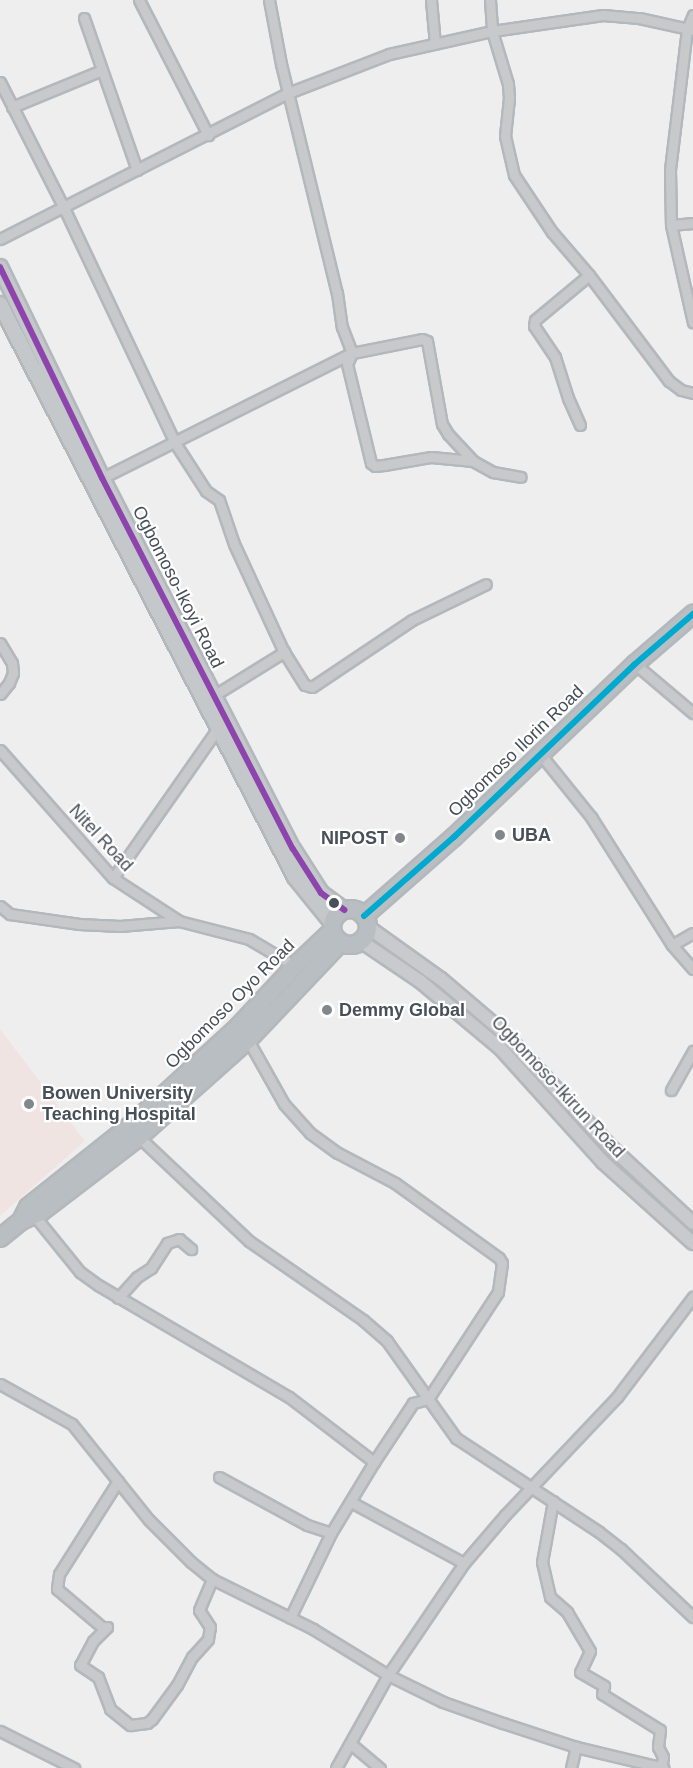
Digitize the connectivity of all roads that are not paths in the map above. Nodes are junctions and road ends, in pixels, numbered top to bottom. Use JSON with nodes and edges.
{"nodes":[{"id":1,"x":139,"y":0,"type":"edge"},
{"id":2,"x":269,"y":0,"type":"edge"},
{"id":3,"x":431,"y":0,"type":"edge"},
{"id":4,"x":490,"y":0,"type":"edge"},
{"id":5,"x":693,"y":15,"type":"edge"},
{"id":6,"x":84,"y":18,"type":"dead end"},
{"id":7,"x":492,"y":30,"type":"junction"},
{"id":8,"x":690,"y":30,"type":"edge"},
{"id":9,"x":435,"y":44,"type":"junction"},
{"id":10,"x":102,"y":70,"type":"junction"},
{"id":11,"x":0,"y":82,"type":"edge"},
{"id":12,"x":288,"y":93,"type":"junction"},
{"id":13,"x":12,"y":107,"type":"junction"},
{"id":14,"x":208,"y":135,"type":"junction"},
{"id":15,"x":137,"y":170,"type":"junction"},
{"id":16,"x":63,"y":206,"type":"junction"},
{"id":17,"x":693,"y":222,"type":"edge"},
{"id":18,"x":671,"y":225,"type":"junction"},
{"id":19,"x":0,"y":239,"type":"edge"},
{"id":20,"x":0,"y":267,"type":"edge"},
{"id":21,"x":589,"y":275,"type":"junction"},
{"id":22,"x":0,"y":304,"type":"edge"},
{"id":23,"x":693,"y":323,"type":"edge"},
{"id":24,"x":352,"y":352,"type":"junction"},
{"id":25,"x":49,"y":368,"type":"junction"},
{"id":26,"x":36,"y":375,"type":"junction"},
{"id":27,"x":693,"y":393,"type":"edge"},
{"id":28,"x":580,"y":425,"type":"dead end"},
{"id":29,"x":175,"y":443,"type":"junction"},
{"id":30,"x":473,"y":461,"type":"junction"},
{"id":31,"x":521,"y":477,"type":"dead end"},
{"id":32,"x":102,"y":478,"type":"junction"},
{"id":33,"x":486,"y":584,"type":"dead end"},
{"id":34,"x":693,"y":614,"type":"edge"},
{"id":35,"x":0,"y":643,"type":"edge"},
{"id":36,"x":284,"y":652,"type":"junction"},
{"id":37,"x":635,"y":664,"type":"junction"},
{"id":38,"x":0,"y":694,"type":"edge"},
{"id":39,"x":213,"y":696,"type":"junction"},
{"id":40,"x":693,"y":713,"type":"edge"},
{"id":41,"x":218,"y":728,"type":"junction"},
{"id":42,"x":0,"y":750,"type":"edge"},
{"id":43,"x":541,"y":755,"type":"junction"},
{"id":44,"x":113,"y":879,"type":"junction"},
{"id":45,"x":0,"y":906,"type":"edge"},
{"id":46,"x":344,"y":910,"type":"junction"},
{"id":47,"x":179,"y":921,"type":"junction"},
{"id":48,"x":365,"y":928,"type":"junction"},
{"id":49,"x":334,"y":933,"type":"junction"},
{"id":50,"x":693,"y":933,"type":"edge"},
{"id":51,"x":672,"y":945,"type":"junction"},
{"id":52,"x":295,"y":966,"type":"junction"},
{"id":53,"x":693,"y":969,"type":"edge"},
{"id":54,"x":248,"y":1040,"type":"junction"},
{"id":55,"x":693,"y":1051,"type":"edge"},
{"id":56,"x":671,"y":1090,"type":"dead end"},
{"id":57,"x":139,"y":1137,"type":"junction"},
{"id":58,"x":28,"y":1215,"type":"junction"},
{"id":59,"x":693,"y":1222,"type":"edge"},
{"id":60,"x":0,"y":1239,"type":"edge"},
{"id":61,"x":693,"y":1243,"type":"edge"},
{"id":62,"x":191,"y":1249,"type":"dead end"},
{"id":63,"x":693,"y":1297,"type":"edge"},
{"id":64,"x":118,"y":1298,"type":"junction"},
{"id":65,"x":0,"y":1384,"type":"edge"},
{"id":66,"x":428,"y":1400,"type":"junction"},
{"id":67,"x":374,"y":1462,"type":"junction"},
{"id":68,"x":219,"y":1477,"type":"dead end"},
{"id":69,"x":118,"y":1481,"type":"junction"},
{"id":70,"x":533,"y":1487,"type":"junction"},
{"id":71,"x":553,"y":1501,"type":"junction"},
{"id":72,"x":351,"y":1502,"type":"junction"},
{"id":73,"x":331,"y":1533,"type":"junction"},
{"id":74,"x":464,"y":1563,"type":"junction"},
{"id":75,"x":212,"y":1579,"type":"junction"},
{"id":76,"x":693,"y":1617,"type":"edge"},
{"id":77,"x":290,"y":1618,"type":"junction"},
{"id":78,"x":388,"y":1675,"type":"junction"},
{"id":79,"x":0,"y":1731,"type":"edge"},
{"id":80,"x":351,"y":1744,"type":"junction"},
{"id":81,"x":576,"y":1747,"type":"junction"},
{"id":82,"x":74,"y":1768,"type":"edge"},
{"id":83,"x":336,"y":1768,"type":"edge"},
{"id":84,"x":380,"y":1768,"type":"edge"},
{"id":85,"x":571,"y":1768,"type":"edge"},
{"id":86,"x":662,"y":1768,"type":"edge"}],
"edges":[{"from":1,"to":14,"type":"street"},
{"from":2,"to":12,"type":"street"},
{"from":3,"to":9,"type":"street"},
{"from":4,"to":7,"type":"street"},
{"from":5,"to":8,"type":"street"},
{"from":6,"to":10,"type":"street"},
{"from":7,"to":8,"type":"street"},
{"from":7,"to":9,"type":"street"},
{"from":7,"to":21,"type":"street"},
{"from":8,"to":18,"type":"street"},
{"from":9,"to":12,"type":"street"},
{"from":10,"to":13,"type":"street"},
{"from":10,"to":15,"type":"street"},
{"from":11,"to":13,"type":"street"},
{"from":12,"to":14,"type":"street"},
{"from":12,"to":24,"type":"street"},
{"from":13,"to":16,"type":"street"},
{"from":14,"to":15,"type":"street"},
{"from":15,"to":16,"type":"street"},
{"from":16,"to":19,"type":"street"},
{"from":16,"to":29,"type":"street"},
{"from":17,"to":18,"type":"street"},
{"from":18,"to":23,"type":"street"},
{"from":20,"to":25,"type":"main road","name":"Ogbomoso-Ikoyi Road"},
{"from":21,"to":27,"type":"street"},
{"from":21,"to":28,"type":"street"},
{"from":22,"to":26,"type":"main road","name":"Ogbomoso-Ikoyi Road"},
{"from":24,"to":29,"type":"street"},
{"from":24,"to":30,"type":"street"},
{"from":24,"to":30,"type":"street"},
{"from":25,"to":26,"type":"main road"},
{"from":25,"to":32,"type":"main road","name":"Ogbomoso-Ikoyi Road"},
{"from":26,"to":41,"type":"main road","name":"Ogbomoso-Ikoyi Road"},
{"from":29,"to":32,"type":"street"},
{"from":29,"to":36,"type":"street"},
{"from":30,"to":31,"type":"street"},
{"from":32,"to":39,"type":"main road","name":"Ogbomoso-Ikoyi Road"},
{"from":33,"to":36,"type":"street"},
{"from":34,"to":37,"type":"highway","name":"Ogbomoso Ilorin Road"},
{"from":35,"to":38,"type":"street"},
{"from":36,"to":39,"type":"street"},
{"from":37,"to":40,"type":"street"},
{"from":37,"to":43,"type":"highway","name":"Ogbomoso Ilorin Road"},
{"from":39,"to":46,"type":"main road","name":"Ogbomoso-Ikoyi Road"},
{"from":41,"to":44,"type":"street"},
{"from":41,"to":49,"type":"main road","name":"Ogbomoso-Ikoyi Road"},
{"from":42,"to":44,"type":"street","name":"Nitel Road"},
{"from":43,"to":48,"type":"highway","name":"Ogbomoso Ilorin Road"},
{"from":43,"to":51,"type":"street"},
{"from":44,"to":47,"type":"street","name":"Nitel Road"},
{"from":45,"to":47,"type":"street"},
{"from":46,"to":48,"type":"highway"},
{"from":46,"to":49,"type":"highway"},
{"from":47,"to":52,"type":"street","name":"Nitel Road"},
{"from":48,"to":49,"type":"highway"},
{"from":48,"to":59,"type":"main road","name":"Ogbomoso-Ikirun Road"},
{"from":48,"to":61,"type":"main road","name":"Ogbomoso-Ikirun Road"},
{"from":49,"to":52,"type":"highway","name":"Ogbomoso Oyo Road"},
{"from":49,"to":54,"type":"highway","name":"Ogbomoso Oyo Road"},
{"from":50,"to":51,"type":"street"},
{"from":51,"to":53,"type":"street"},
{"from":52,"to":58,"type":"highway","name":"Ogbomoso Oyo Road"},
{"from":54,"to":57,"type":"highway","name":"Ogbomoso Oyo Road"},
{"from":54,"to":66,"type":"street"},
{"from":55,"to":56,"type":"street"},
{"from":57,"to":58,"type":"highway","name":"Ogbomoso Oyo Road"},
{"from":57,"to":66,"type":"street"},
{"from":58,"to":60,"type":"highway","name":"Ogbomoso Oyo Road"},
{"from":58,"to":64,"type":"street"},
{"from":62,"to":64,"type":"street"},
{"from":63,"to":70,"type":"street"},
{"from":64,"to":67,"type":"street"},
{"from":65,"to":69,"type":"street"},
{"from":66,"to":67,"type":"street"},
{"from":66,"to":70,"type":"street"},
{"from":67,"to":72,"type":"street"},
{"from":68,"to":73,"type":"street"},
{"from":69,"to":75,"type":"street"},
{"from":69,"to":75,"type":"street"},
{"from":70,"to":71,"type":"street"},
{"from":70,"to":74,"type":"street"},
{"from":71,"to":76,"type":"street"},
{"from":71,"to":86,"type":"street"},
{"from":72,"to":73,"type":"street"},
{"from":72,"to":74,"type":"street"},
{"from":73,"to":77,"type":"street"},
{"from":74,"to":78,"type":"street"},
{"from":75,"to":77,"type":"street"},
{"from":77,"to":78,"type":"street"},
{"from":78,"to":80,"type":"street"},
{"from":78,"to":81,"type":"street"},
{"from":79,"to":82,"type":"street"},
{"from":80,"to":83,"type":"street"},
{"from":80,"to":84,"type":"street"},
{"from":81,"to":85,"type":"street"},
{"from":81,"to":86,"type":"street"}]}
